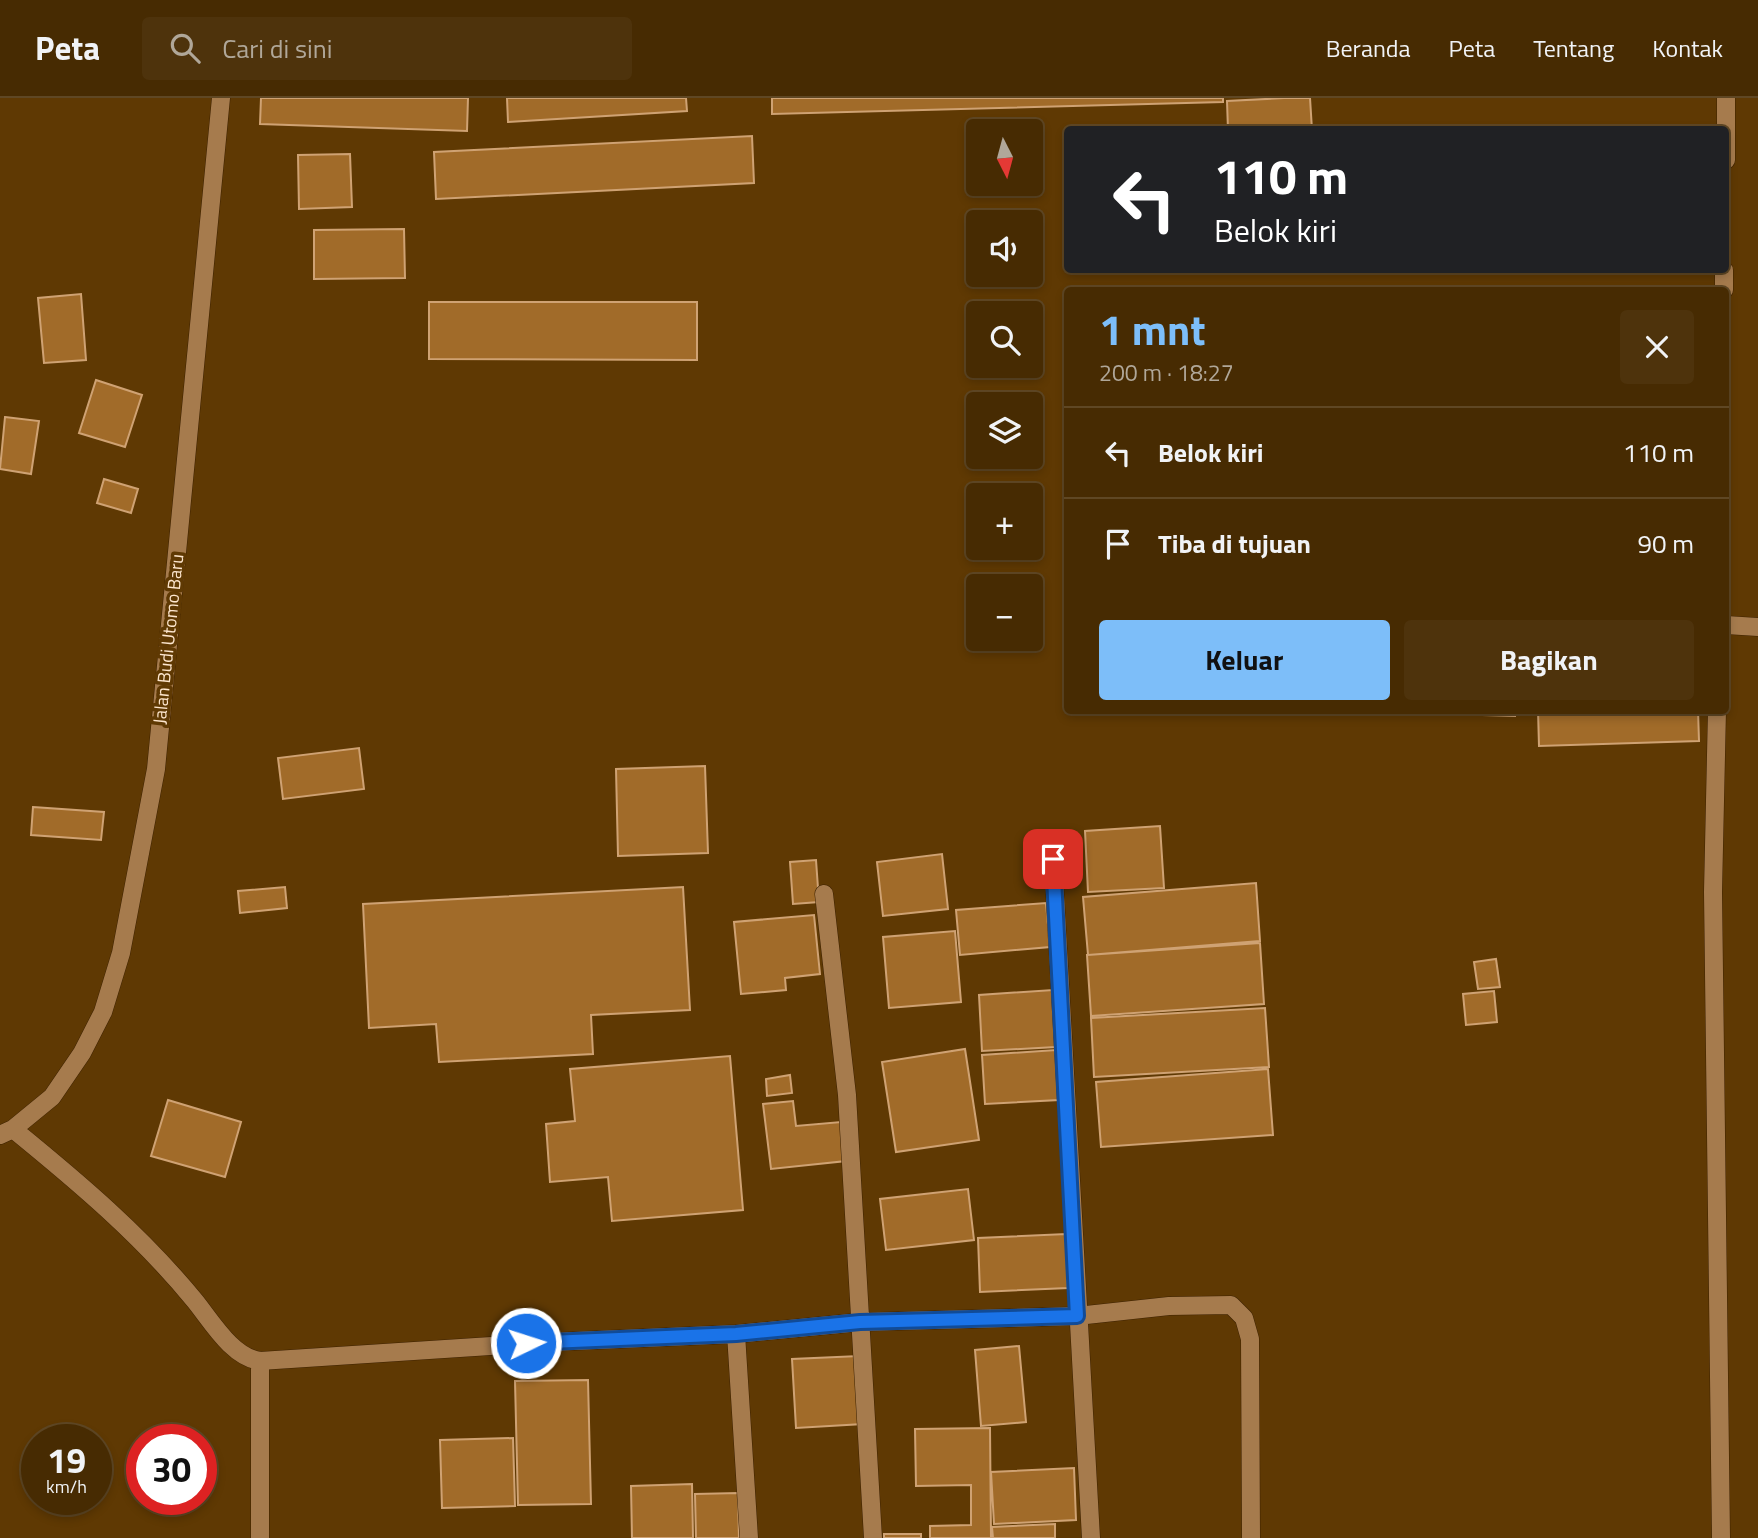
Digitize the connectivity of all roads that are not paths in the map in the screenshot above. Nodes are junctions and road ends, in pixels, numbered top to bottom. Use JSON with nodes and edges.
{"nodes":[{"id":1,"x":221,"y":98,"type":"edge"},
{"id":2,"x":1726,"y":98,"type":"edge"},
{"id":3,"x":1726,"y":126,"type":"edge"},
{"id":4,"x":1729,"y":625,"type":"edge"},
{"id":5,"x":1758,"y":627,"type":"edge"},
{"id":6,"x":1717,"y":714,"type":"edge"},
{"id":7,"x":1053,"y":859,"type":"dead end"},
{"id":8,"x":824,"y":894,"type":"dead end"},
{"id":9,"x":6,"y":1132,"type":"edge"},
{"id":10,"x":1077,"y":1316,"type":"junction"},
{"id":11,"x":860,"y":1322,"type":"junction"},
{"id":12,"x":736,"y":1334,"type":"junction"},
{"id":13,"x":260,"y":1361,"type":"junction"},
{"id":14,"x":260,"y":1538,"type":"edge"},
{"id":15,"x":749,"y":1538,"type":"edge"},
{"id":16,"x":873,"y":1538,"type":"edge"},
{"id":17,"x":1091,"y":1538,"type":"edge"},
{"id":18,"x":1251,"y":1538,"type":"edge"},
{"id":19,"x":1721,"y":1538,"type":"edge"}],
"edges":[{"from":1,"to":9,"type":"street","name":"Jalan Budi Utomo Baru"},
{"from":2,"to":3,"type":"street"},
{"from":4,"to":5,"type":"street"},
{"from":6,"to":19,"type":"street"},
{"from":7,"to":10,"type":"street"},
{"from":8,"to":11,"type":"street"},
{"from":9,"to":13,"type":"street"},
{"from":10,"to":11,"type":"street"},
{"from":10,"to":17,"type":"street"},
{"from":10,"to":18,"type":"street"},
{"from":11,"to":12,"type":"street"},
{"from":11,"to":16,"type":"street"},
{"from":12,"to":13,"type":"street"},
{"from":12,"to":15,"type":"street"},
{"from":13,"to":14,"type":"street"}]}
